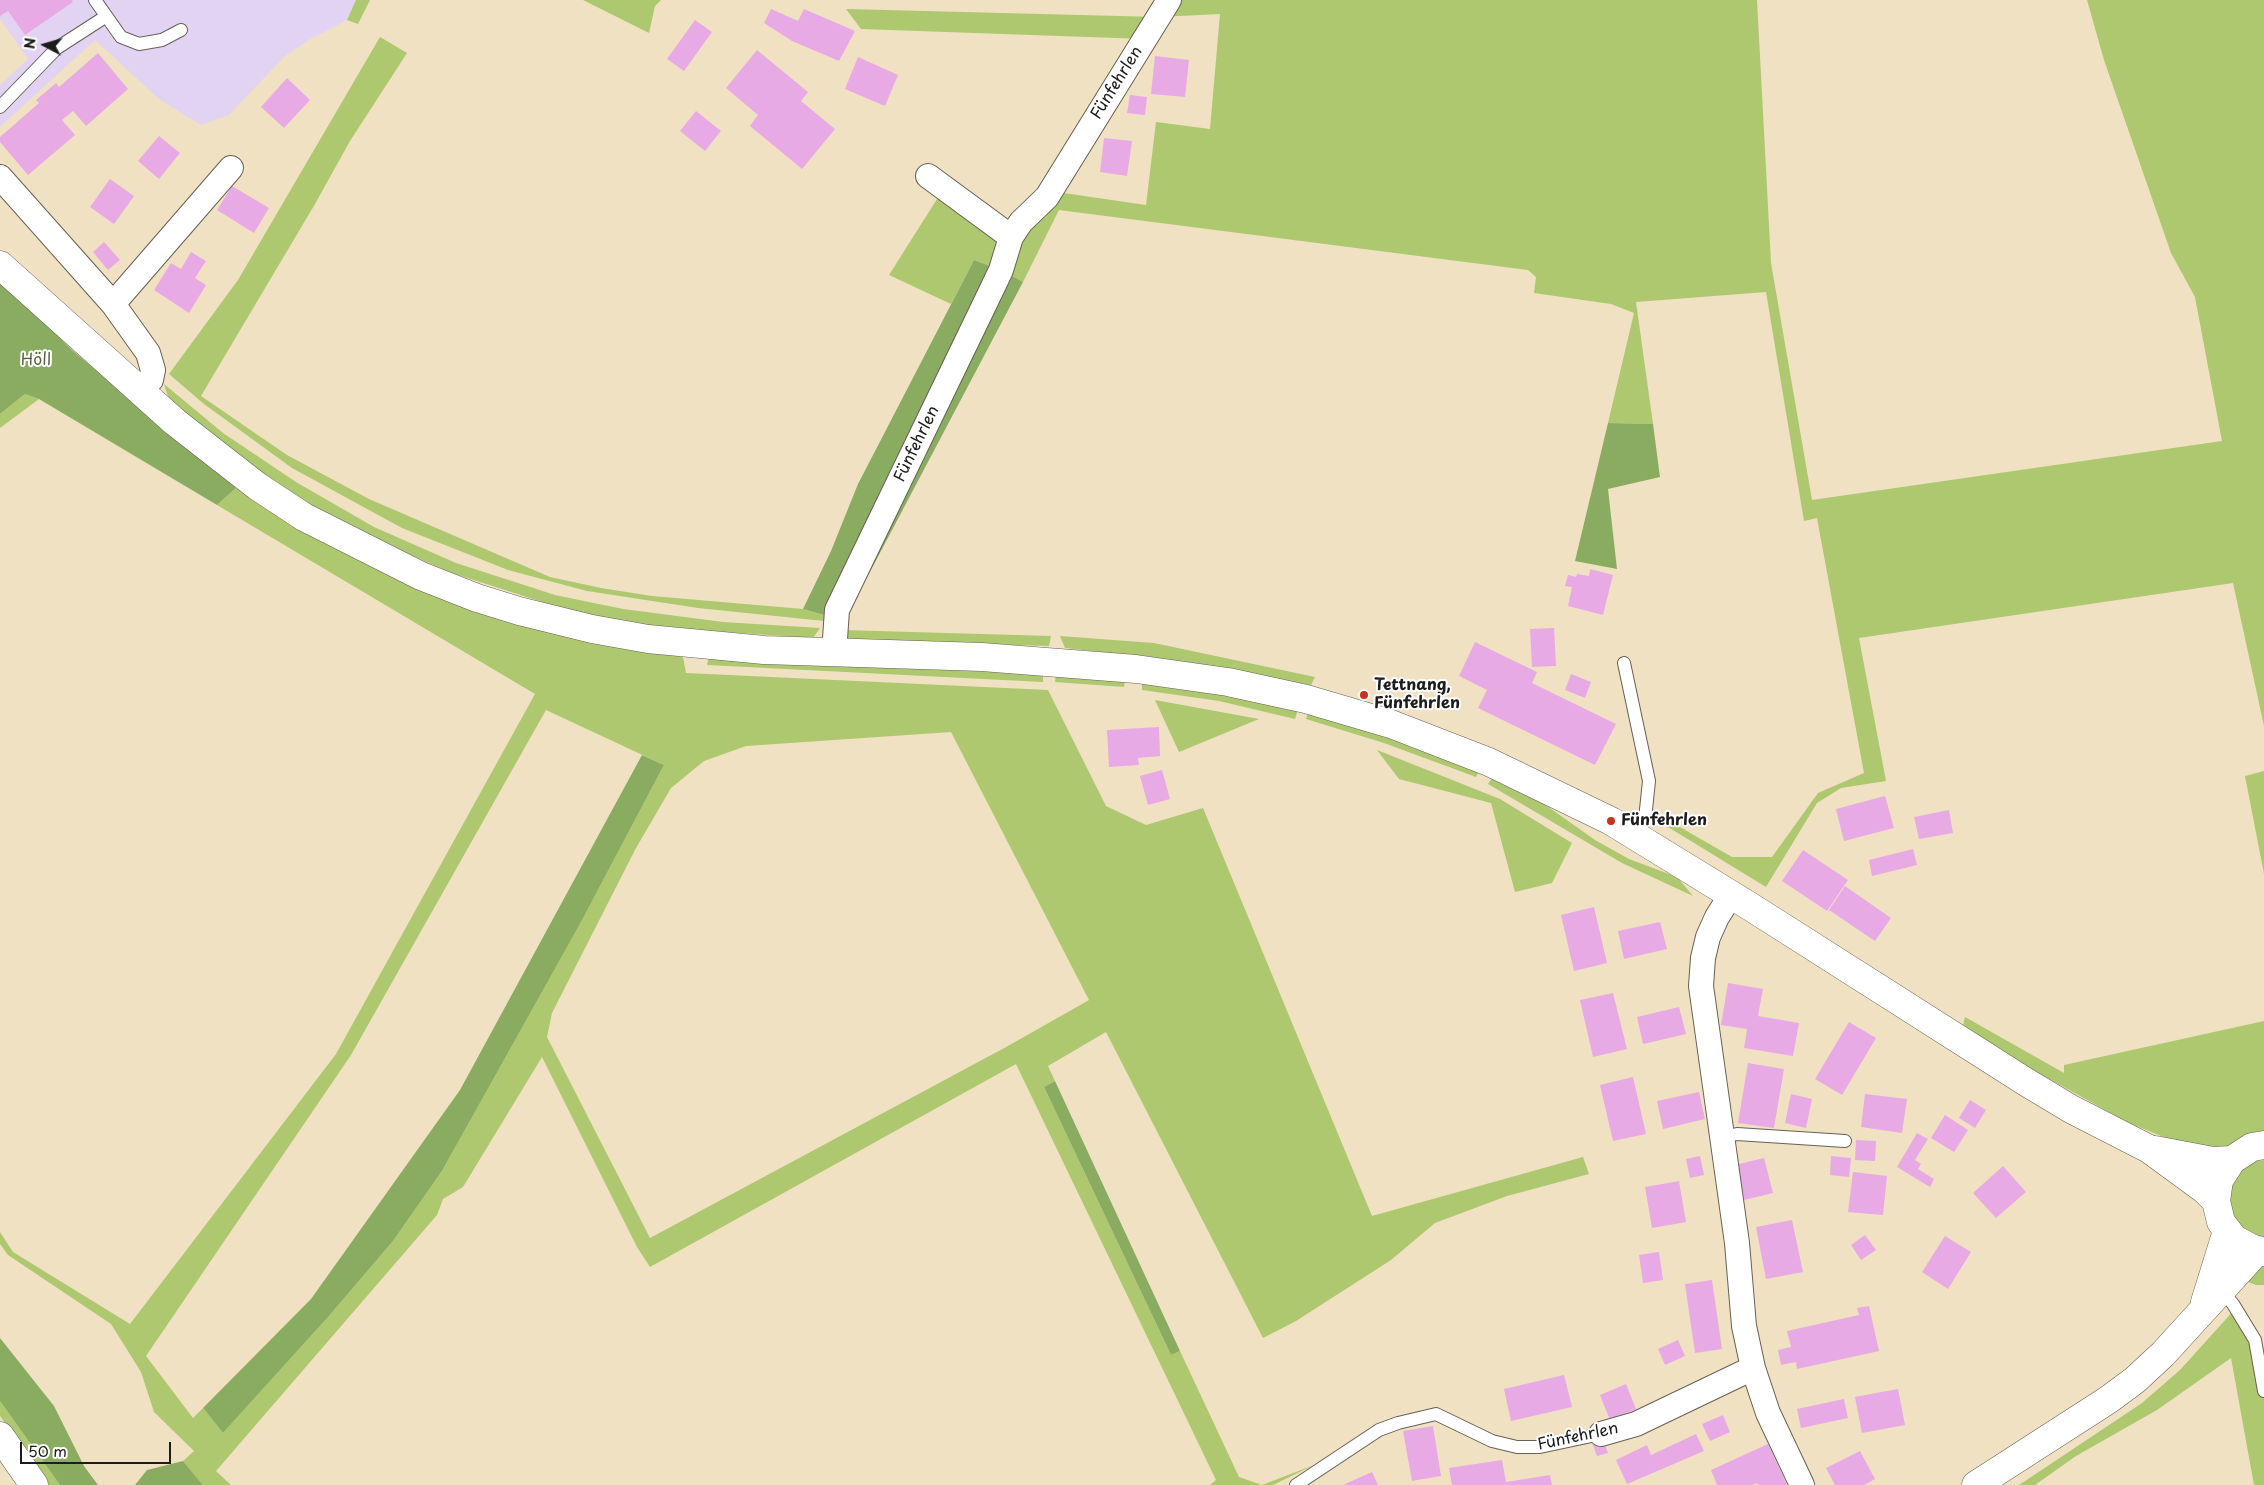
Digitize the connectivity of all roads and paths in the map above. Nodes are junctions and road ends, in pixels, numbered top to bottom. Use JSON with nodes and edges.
{"nodes":[{"id":1,"x":96,"y":0,"type":"edge"},
{"id":2,"x":1169,"y":0,"type":"edge"},
{"id":3,"x":105,"y":16,"type":"junction"},
{"id":4,"x":181,"y":30,"type":"dead end"},
{"id":5,"x":0,"y":107,"type":"edge"},
{"id":6,"x":231,"y":168,"type":"dead end"},
{"id":7,"x":928,"y":176,"type":"dead end"},
{"id":8,"x":0,"y":178,"type":"edge"},
{"id":9,"x":1011,"y":237,"type":"junction"},
{"id":10,"x":0,"y":265,"type":"edge"},
{"id":11,"x":113,"y":304,"type":"junction"},
{"id":12,"x":139,"y":391,"type":"junction"},
{"id":13,"x":834,"y":653,"type":"junction"},
{"id":14,"x":1624,"y":663,"type":"dead end"},
{"id":15,"x":1636,"y":837,"type":"junction"},
{"id":16,"x":1731,"y":895,"type":"junction"},
{"id":17,"x":1723,"y":1137,"type":"junction"},
{"id":18,"x":1845,"y":1141,"type":"dead end"},
{"id":19,"x":2264,"y":1144,"type":"edge"},
{"id":20,"x":2149,"y":1149,"type":"junction"},
{"id":21,"x":2232,"y":1160,"type":"junction"},
{"id":22,"x":2216,"y":1201,"type":"junction"},
{"id":23,"x":2227,"y":1231,"type":"junction"},
{"id":24,"x":2261,"y":1251,"type":"edge"},
{"id":25,"x":2212,"y":1299,"type":"junction"},
{"id":26,"x":1752,"y":1368,"type":"junction"},
{"id":27,"x":2264,"y":1391,"type":"edge"},
{"id":28,"x":1601,"y":1434,"type":"joint"},
{"id":29,"x":0,"y":1436,"type":"edge"},
{"id":30,"x":34,"y":1485,"type":"edge"},
{"id":31,"x":1296,"y":1485,"type":"edge"},
{"id":32,"x":1802,"y":1485,"type":"edge"},
{"id":33,"x":1976,"y":1485,"type":"edge"}],
"edges":[{"from":1,"to":3,"type":"lane"},
{"from":2,"to":9,"type":"street","name":"Fünfehrlen"},
{"from":3,"to":4,"type":"lane"},
{"from":3,"to":5,"type":"lane"},
{"from":6,"to":11,"type":"street"},
{"from":7,"to":9,"type":"street"},
{"from":8,"to":11,"type":"street"},
{"from":9,"to":13,"type":"street","name":"Fünfehrlen"},
{"from":10,"to":12,"type":"main road"},
{"from":11,"to":12,"type":"street"},
{"from":12,"to":13,"type":"main road"},
{"from":13,"to":15,"type":"main road"},
{"from":14,"to":15,"type":"lane"},
{"from":15,"to":16,"type":"main road"},
{"from":16,"to":17,"type":"street"},
{"from":16,"to":20,"type":"main road"},
{"from":17,"to":18,"type":"lane"},
{"from":17,"to":26,"type":"street"},
{"from":19,"to":21,"type":"main road"},
{"from":20,"to":21,"type":"main road"},
{"from":20,"to":22,"type":"main road"},
{"from":21,"to":22,"type":"main road"},
{"from":22,"to":23,"type":"main road"},
{"from":23,"to":24,"type":"main road"},
{"from":23,"to":25,"type":"main road"},
{"from":24,"to":25,"type":"main road"},
{"from":25,"to":27,"type":"lane"},
{"from":25,"to":33,"type":"main road"},
{"from":26,"to":28,"type":"street","name":"Fünfehrlen"},
{"from":26,"to":32,"type":"street"},
{"from":28,"to":31,"type":"lane","name":"Fünfehrlen"},
{"from":29,"to":30,"type":"main road"}]}
